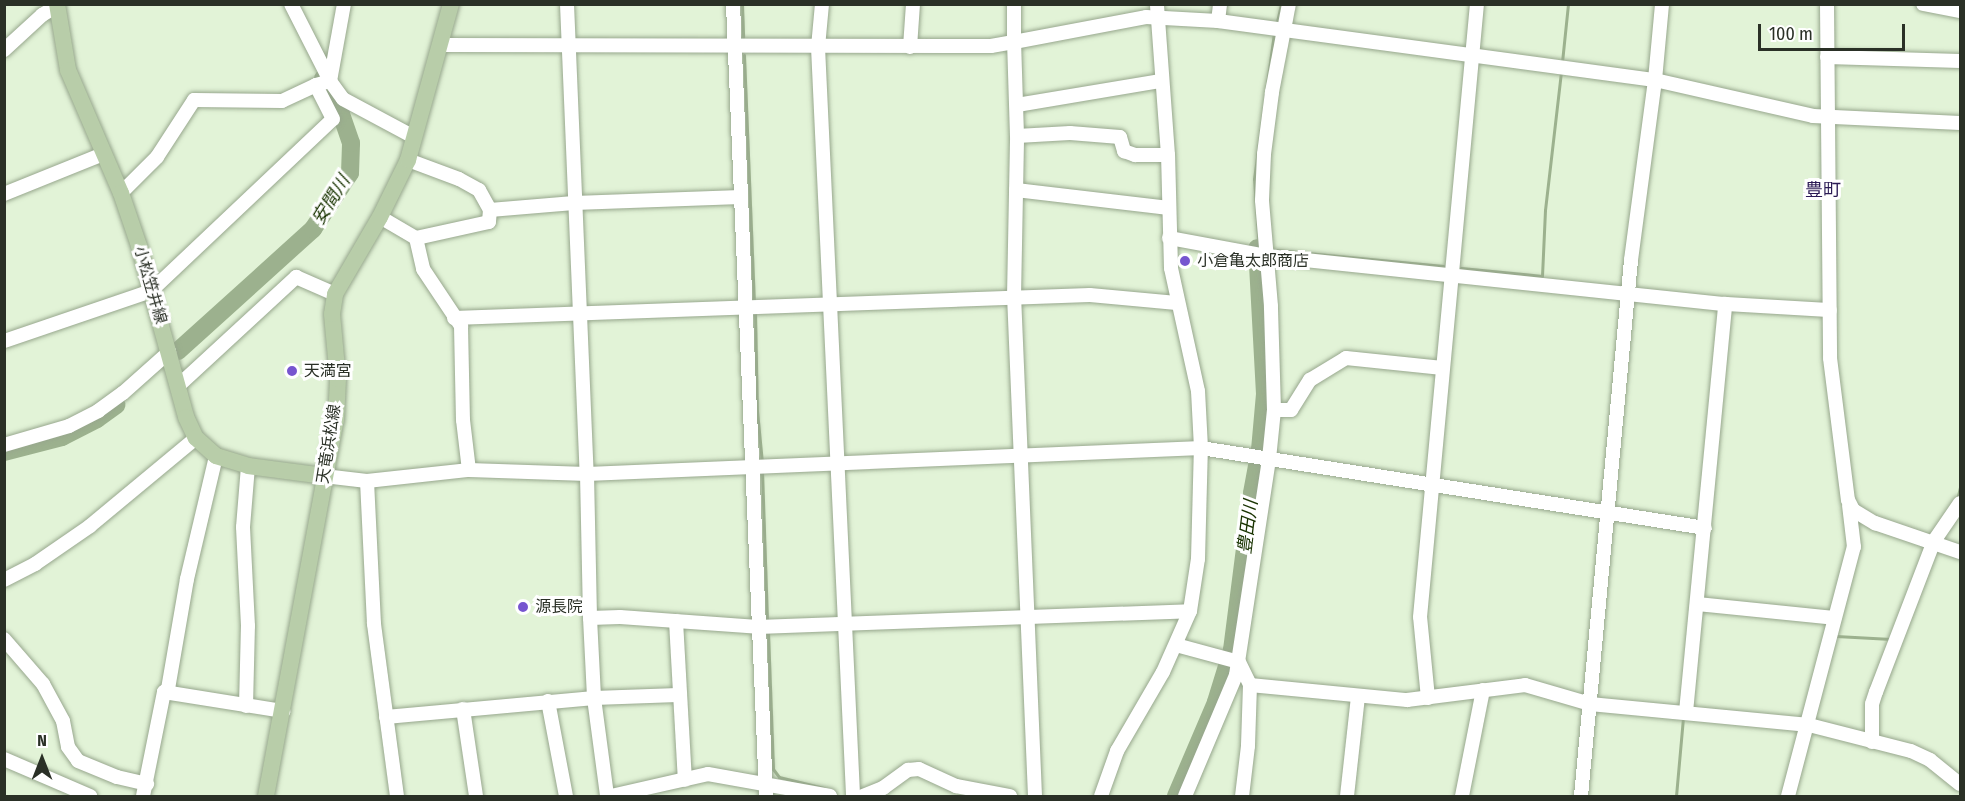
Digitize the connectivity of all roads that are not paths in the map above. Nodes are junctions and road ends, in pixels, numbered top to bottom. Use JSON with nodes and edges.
{"nodes":[{"id":1,"x":291,"y":4,"type":"edge"},
{"id":2,"x":344,"y":4,"type":"edge"},
{"id":3,"x":451,"y":4,"type":"edge"},
{"id":4,"x":567,"y":4,"type":"edge"},
{"id":5,"x":733,"y":4,"type":"edge"},
{"id":6,"x":822,"y":4,"type":"edge"},
{"id":7,"x":914,"y":4,"type":"edge"},
{"id":8,"x":1014,"y":4,"type":"edge"},
{"id":9,"x":1220,"y":4,"type":"edge"},
{"id":10,"x":1289,"y":4,"type":"edge"},
{"id":11,"x":1477,"y":4,"type":"edge"},
{"id":12,"x":1662,"y":4,"type":"edge"},
{"id":13,"x":1827,"y":4,"type":"edge"},
{"id":14,"x":1923,"y":4,"type":"edge"},
{"id":15,"x":57,"y":5,"type":"edge"},
{"id":16,"x":1157,"y":10,"type":"edge"},
{"id":17,"x":1960,"y":11,"type":"edge"},
{"id":18,"x":1218,"y":21,"type":"junction"},
{"id":19,"x":1277,"y":29,"type":"junction"},
{"id":20,"x":1014,"y":42,"type":"junction"},
{"id":21,"x":440,"y":45,"type":"junction"},
{"id":22,"x":735,"y":46,"type":"junction"},
{"id":23,"x":818,"y":46,"type":"junction"},
{"id":24,"x":910,"y":46,"type":"junction"},
{"id":25,"x":569,"y":47,"type":"junction"},
{"id":26,"x":4,"y":50,"type":"edge"},
{"id":27,"x":1473,"y":55,"type":"junction"},
{"id":28,"x":1827,"y":57,"type":"junction"},
{"id":29,"x":1960,"y":61,"type":"edge"},
{"id":30,"x":1655,"y":80,"type":"junction"},
{"id":31,"x":1161,"y":81,"type":"junction"},
{"id":32,"x":324,"y":83,"type":"junction"},
{"id":33,"x":1017,"y":105,"type":"junction"},
{"id":34,"x":1827,"y":117,"type":"junction"},
{"id":35,"x":1960,"y":123,"type":"edge"},
{"id":36,"x":1017,"y":136,"type":"junction"},
{"id":37,"x":414,"y":137,"type":"junction"},
{"id":38,"x":103,"y":154,"type":"junction"},
{"id":39,"x":1168,"y":155,"type":"junction"},
{"id":40,"x":408,"y":160,"type":"junction"},
{"id":41,"x":1016,"y":190,"type":"junction"},
{"id":42,"x":4,"y":194,"type":"edge"},
{"id":43,"x":121,"y":194,"type":"junction"},
{"id":44,"x":741,"y":197,"type":"junction"},
{"id":45,"x":574,"y":203,"type":"junction"},
{"id":46,"x":1169,"y":208,"type":"junction"},
{"id":47,"x":490,"y":210,"type":"junction"},
{"id":48,"x":380,"y":217,"type":"junction"},
{"id":49,"x":416,"y":238,"type":"junction"},
{"id":50,"x":1169,"y":238,"type":"junction"},
{"id":51,"x":1266,"y":256,"type":"junction"},
{"id":52,"x":1451,"y":275,"type":"junction"},
{"id":53,"x":151,"y":291,"type":"junction"},
{"id":54,"x":1628,"y":292,"type":"junction"},
{"id":55,"x":335,"y":294,"type":"junction"},
{"id":56,"x":1014,"y":297,"type":"junction"},
{"id":57,"x":1177,"y":303,"type":"junction"},
{"id":58,"x":830,"y":304,"type":"junction"},
{"id":59,"x":1725,"y":304,"type":"junction"},
{"id":60,"x":752,"y":306,"type":"junction"},
{"id":61,"x":1830,"y":310,"type":"junction"},
{"id":62,"x":579,"y":315,"type":"junction"},
{"id":63,"x":454,"y":318,"type":"junction"},
{"id":64,"x":4,"y":341,"type":"edge"},
{"id":65,"x":169,"y":352,"type":"junction"},
{"id":66,"x":1442,"y":368,"type":"junction"},
{"id":67,"x":178,"y":386,"type":"junction"},
{"id":68,"x":1274,"y":410,"type":"junction"},
{"id":69,"x":196,"y":438,"type":"junction"},
{"id":70,"x":4,"y":445,"type":"edge"},
{"id":71,"x":1201,"y":448,"type":"junction"},
{"id":72,"x":216,"y":456,"type":"junction"},
{"id":73,"x":1020,"y":456,"type":"junction"},
{"id":74,"x":1267,"y":459,"type":"junction"},
{"id":75,"x":837,"y":464,"type":"junction"},
{"id":76,"x":248,"y":466,"type":"junction"},
{"id":77,"x":759,"y":467,"type":"junction"},
{"id":78,"x":469,"y":470,"type":"junction"},
{"id":79,"x":587,"y":474,"type":"junction"},
{"id":80,"x":324,"y":476,"type":"junction"},
{"id":81,"x":367,"y":481,"type":"junction"},
{"id":82,"x":1431,"y":485,"type":"junction"},
{"id":83,"x":1848,"y":500,"type":"junction"},
{"id":84,"x":1960,"y":503,"type":"edge"},
{"id":85,"x":1606,"y":514,"type":"junction"},
{"id":86,"x":1705,"y":528,"type":"junction"},
{"id":87,"x":1934,"y":542,"type":"junction"},
{"id":88,"x":1960,"y":552,"type":"edge"},
{"id":89,"x":4,"y":580,"type":"edge"},
{"id":90,"x":1697,"y":604,"type":"junction"},
{"id":91,"x":1190,"y":611,"type":"junction"},
{"id":92,"x":1027,"y":616,"type":"junction"},
{"id":93,"x":590,"y":618,"type":"junction"},
{"id":94,"x":1834,"y":618,"type":"junction"},
{"id":95,"x":676,"y":621,"type":"junction"},
{"id":96,"x":844,"y":624,"type":"junction"},
{"id":97,"x":765,"y":627,"type":"junction"},
{"id":98,"x":4,"y":639,"type":"edge"},
{"id":99,"x":1176,"y":645,"type":"junction"},
{"id":100,"x":1239,"y":662,"type":"junction"},
{"id":101,"x":1250,"y":685,"type":"junction"},
{"id":102,"x":1483,"y":690,"type":"junction"},
{"id":103,"x":164,"y":692,"type":"junction"},
{"id":104,"x":678,"y":695,"type":"junction"},
{"id":105,"x":1358,"y":697,"type":"junction"},
{"id":106,"x":594,"y":698,"type":"junction"},
{"id":107,"x":1428,"y":698,"type":"junction"},
{"id":108,"x":548,"y":701,"type":"junction"},
{"id":109,"x":1590,"y":704,"type":"junction"},
{"id":110,"x":246,"y":706,"type":"junction"},
{"id":111,"x":463,"y":709,"type":"junction"},
{"id":112,"x":283,"y":711,"type":"junction"},
{"id":113,"x":1686,"y":712,"type":"junction"},
{"id":114,"x":386,"y":717,"type":"junction"},
{"id":115,"x":1809,"y":724,"type":"junction"},
{"id":116,"x":1872,"y":742,"type":"junction"},
{"id":117,"x":4,"y":759,"type":"edge"},
{"id":118,"x":685,"y":780,"type":"junction"},
{"id":119,"x":1960,"y":784,"type":"edge"},
{"id":120,"x":145,"y":790,"type":"edge"},
{"id":121,"x":766,"y":790,"type":"edge"},
{"id":122,"x":956,"y":791,"type":"edge"},
{"id":123,"x":90,"y":796,"type":"edge"},
{"id":124,"x":266,"y":796,"type":"edge"},
{"id":125,"x":397,"y":796,"type":"edge"},
{"id":126,"x":476,"y":796,"type":"edge"},
{"id":127,"x":566,"y":796,"type":"edge"},
{"id":128,"x":609,"y":796,"type":"edge"},
{"id":129,"x":830,"y":796,"type":"edge"},
{"id":130,"x":853,"y":796,"type":"edge"},
{"id":131,"x":863,"y":796,"type":"edge"},
{"id":132,"x":1010,"y":796,"type":"edge"},
{"id":133,"x":1035,"y":796,"type":"edge"},
{"id":134,"x":1101,"y":796,"type":"edge"},
{"id":135,"x":1185,"y":796,"type":"edge"},
{"id":136,"x":1242,"y":796,"type":"edge"},
{"id":137,"x":1347,"y":796,"type":"edge"},
{"id":138,"x":1462,"y":796,"type":"edge"},
{"id":139,"x":1581,"y":796,"type":"edge"},
{"id":140,"x":1788,"y":796,"type":"edge"}],
"edges":[{"from":1,"to":32,"type":"street"},
{"from":2,"to":32,"type":"street"},
{"from":3,"to":21,"type":"main road","name":"天竜浜松線"},
{"from":4,"to":25,"type":"street"},
{"from":5,"to":22,"type":"street"},
{"from":6,"to":23,"type":"street"},
{"from":7,"to":24,"type":"street"},
{"from":8,"to":20,"type":"street"},
{"from":9,"to":18,"type":"street"},
{"from":10,"to":19,"type":"street"},
{"from":11,"to":27,"type":"street"},
{"from":12,"to":30,"type":"street"},
{"from":13,"to":28,"type":"street"},
{"from":14,"to":17,"type":"street"},
{"from":15,"to":26,"type":"street"},
{"from":15,"to":38,"type":"main road","name":"小松笠井線"},
{"from":16,"to":18,"type":"street"},
{"from":16,"to":20,"type":"street"},
{"from":16,"to":31,"type":"street"},
{"from":18,"to":19,"type":"street"},
{"from":19,"to":27,"type":"street"},
{"from":19,"to":51,"type":"street"},
{"from":20,"to":24,"type":"street"},
{"from":20,"to":33,"type":"street"},
{"from":21,"to":25,"type":"street"},
{"from":21,"to":37,"type":"main road","name":"天竜浜松線"},
{"from":22,"to":23,"type":"street"},
{"from":22,"to":25,"type":"street"},
{"from":22,"to":44,"type":"street"},
{"from":23,"to":24,"type":"street"},
{"from":23,"to":58,"type":"street"},
{"from":25,"to":45,"type":"street"},
{"from":27,"to":30,"type":"street"},
{"from":27,"to":52,"type":"street"},
{"from":28,"to":29,"type":"street"},
{"from":28,"to":34,"type":"street"},
{"from":30,"to":34,"type":"street"},
{"from":30,"to":54,"type":"street"},
{"from":31,"to":33,"type":"street"},
{"from":31,"to":39,"type":"street"},
{"from":32,"to":37,"type":"street"},
{"from":32,"to":43,"type":"street"},
{"from":32,"to":53,"type":"street"},
{"from":33,"to":36,"type":"street"},
{"from":34,"to":35,"type":"street"},
{"from":34,"to":61,"type":"street"},
{"from":36,"to":39,"type":"street"},
{"from":36,"to":41,"type":"street"},
{"from":37,"to":40,"type":"main road","name":"天竜浜松線"},
{"from":38,"to":42,"type":"street"},
{"from":38,"to":43,"type":"main road","name":"小松笠井線"},
{"from":39,"to":46,"type":"street"},
{"from":40,"to":47,"type":"street"},
{"from":40,"to":48,"type":"main road","name":"天竜浜松線"},
{"from":41,"to":46,"type":"street"},
{"from":41,"to":56,"type":"street"},
{"from":43,"to":53,"type":"main road","name":"小松笠井線"},
{"from":44,"to":45,"type":"street"},
{"from":44,"to":60,"type":"street"},
{"from":45,"to":47,"type":"street"},
{"from":45,"to":62,"type":"street"},
{"from":46,"to":50,"type":"street"},
{"from":47,"to":49,"type":"street"},
{"from":48,"to":49,"type":"street"},
{"from":48,"to":55,"type":"main road","name":"天竜浜松線"},
{"from":49,"to":63,"type":"street"},
{"from":50,"to":51,"type":"street"},
{"from":50,"to":57,"type":"street"},
{"from":51,"to":52,"type":"street"},
{"from":51,"to":68,"type":"street"},
{"from":52,"to":54,"type":"street"},
{"from":52,"to":66,"type":"street"},
{"from":53,"to":64,"type":"street"},
{"from":53,"to":65,"type":"main road","name":"小松笠井線"},
{"from":54,"to":59,"type":"street"},
{"from":54,"to":85,"type":"street"},
{"from":55,"to":67,"type":"street"},
{"from":55,"to":80,"type":"main road","name":"天竜浜松線"},
{"from":56,"to":57,"type":"street"},
{"from":56,"to":58,"type":"street"},
{"from":56,"to":73,"type":"street"},
{"from":57,"to":71,"type":"street"},
{"from":58,"to":60,"type":"street"},
{"from":58,"to":75,"type":"street"},
{"from":59,"to":61,"type":"street"},
{"from":59,"to":86,"type":"street"},
{"from":60,"to":62,"type":"street"},
{"from":60,"to":77,"type":"street"},
{"from":61,"to":83,"type":"street"},
{"from":62,"to":63,"type":"street"},
{"from":62,"to":79,"type":"street"},
{"from":63,"to":78,"type":"street"},
{"from":65,"to":67,"type":"main road","name":"小松笠井線"},
{"from":65,"to":70,"type":"street"},
{"from":66,"to":68,"type":"street"},
{"from":66,"to":82,"type":"street"},
{"from":67,"to":69,"type":"main road","name":"小松笠井線"},
{"from":68,"to":74,"type":"street"},
{"from":69,"to":72,"type":"main road","name":"小松笠井線"},
{"from":69,"to":89,"type":"street"},
{"from":71,"to":73,"type":"street"},
{"from":71,"to":74,"type":"street"},
{"from":71,"to":91,"type":"street"},
{"from":72,"to":76,"type":"main road","name":"小松笠井線"},
{"from":72,"to":103,"type":"street"},
{"from":73,"to":75,"type":"street"},
{"from":73,"to":92,"type":"street"},
{"from":74,"to":82,"type":"street"},
{"from":74,"to":100,"type":"street"},
{"from":75,"to":77,"type":"street"},
{"from":75,"to":96,"type":"street"},
{"from":76,"to":80,"type":"main road","name":"小松笠井線"},
{"from":76,"to":110,"type":"street"},
{"from":77,"to":79,"type":"street"},
{"from":77,"to":97,"type":"street"},
{"from":78,"to":79,"type":"street"},
{"from":78,"to":81,"type":"street"},
{"from":79,"to":93,"type":"street"},
{"from":80,"to":81,"type":"street"},
{"from":80,"to":112,"type":"main road","name":"天竜浜松線"},
{"from":81,"to":114,"type":"street"},
{"from":82,"to":85,"type":"street"},
{"from":82,"to":107,"type":"street"},
{"from":83,"to":87,"type":"street"},
{"from":83,"to":94,"type":"street"},
{"from":84,"to":87,"type":"street"},
{"from":85,"to":86,"type":"street"},
{"from":85,"to":109,"type":"street"},
{"from":86,"to":90,"type":"street"},
{"from":87,"to":88,"type":"street"},
{"from":87,"to":116,"type":"street"},
{"from":90,"to":94,"type":"street"},
{"from":90,"to":113,"type":"street"},
{"from":91,"to":92,"type":"street"},
{"from":91,"to":99,"type":"street"},
{"from":92,"to":96,"type":"street"},
{"from":92,"to":133,"type":"street"},
{"from":93,"to":95,"type":"street"},
{"from":93,"to":106,"type":"street"},
{"from":94,"to":115,"type":"street"},
{"from":95,"to":97,"type":"street"},
{"from":95,"to":104,"type":"street"},
{"from":96,"to":97,"type":"street"},
{"from":96,"to":130,"type":"street"},
{"from":97,"to":121,"type":"street"},
{"from":98,"to":120,"type":"street"},
{"from":99,"to":100,"type":"street"},
{"from":99,"to":134,"type":"street"},
{"from":100,"to":101,"type":"street"},
{"from":100,"to":135,"type":"street"},
{"from":101,"to":105,"type":"street"},
{"from":101,"to":136,"type":"street"},
{"from":102,"to":107,"type":"street"},
{"from":102,"to":109,"type":"street"},
{"from":102,"to":138,"type":"street"},
{"from":103,"to":110,"type":"street"},
{"from":103,"to":120,"type":"street"},
{"from":104,"to":106,"type":"street"},
{"from":104,"to":118,"type":"street"},
{"from":105,"to":107,"type":"street"},
{"from":105,"to":137,"type":"street"},
{"from":106,"to":108,"type":"street"},
{"from":106,"to":128,"type":"street"},
{"from":108,"to":111,"type":"street"},
{"from":108,"to":127,"type":"street"},
{"from":109,"to":113,"type":"street"},
{"from":109,"to":139,"type":"street"},
{"from":110,"to":112,"type":"street"},
{"from":111,"to":114,"type":"street"},
{"from":111,"to":126,"type":"street"},
{"from":112,"to":124,"type":"main road","name":"天竜浜松線"},
{"from":113,"to":115,"type":"street"},
{"from":114,"to":125,"type":"street"},
{"from":115,"to":116,"type":"street"},
{"from":115,"to":140,"type":"street"},
{"from":116,"to":119,"type":"street"},
{"from":117,"to":123,"type":"street"},
{"from":118,"to":121,"type":"street"},
{"from":118,"to":128,"type":"street"},
{"from":121,"to":129,"type":"street"},
{"from":122,"to":131,"type":"street"},
{"from":122,"to":132,"type":"street"}]}
